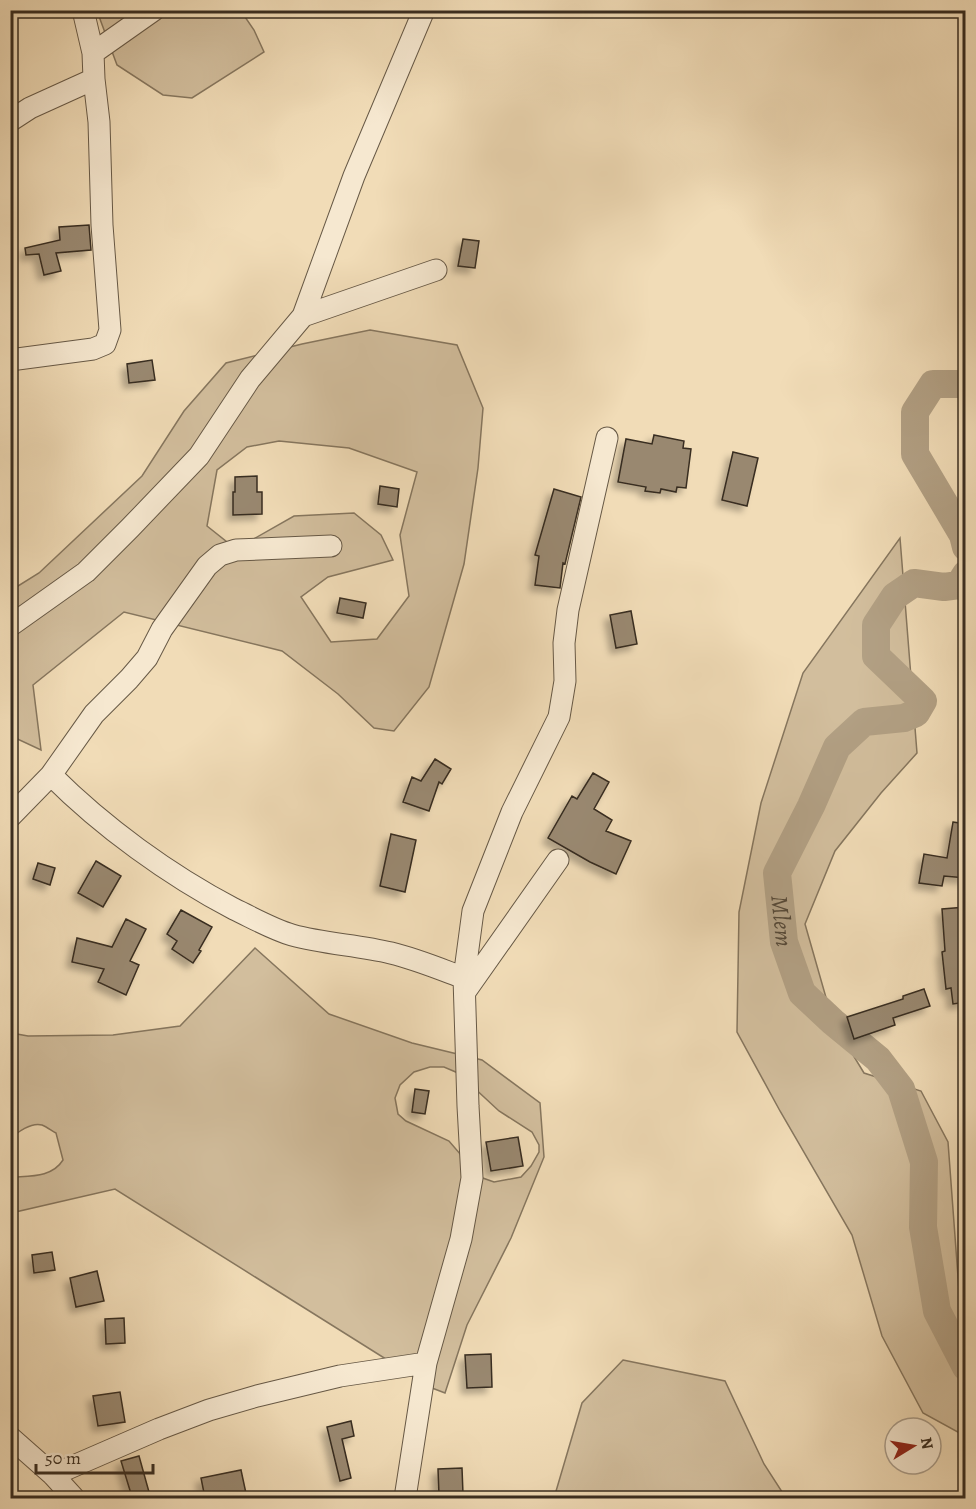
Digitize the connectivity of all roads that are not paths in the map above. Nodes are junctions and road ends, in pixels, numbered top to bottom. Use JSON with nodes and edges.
{"nodes":[{"id":1,"x":83,"y":10,"type":"edge"},
{"id":2,"x":154,"y":10,"type":"edge"},
{"id":3,"x":424,"y":10,"type":"edge"},
{"id":4,"x":93,"y":54,"type":"junction"},
{"id":5,"x":94,"y":79,"type":"junction"},
{"id":6,"x":10,"y":120,"type":"edge"},
{"id":7,"x":436,"y":270,"type":"dead end"},
{"id":8,"x":303,"y":316,"type":"junction"},
{"id":9,"x":10,"y":360,"type":"edge"},
{"id":10,"x":608,"y":438,"type":"dead end"},
{"id":11,"x":331,"y":546,"type":"dead end"},
{"id":12,"x":10,"y":626,"type":"edge"},
{"id":13,"x":51,"y":775,"type":"junction"},
{"id":14,"x":10,"y":817,"type":"edge"},
{"id":15,"x":558,"y":860,"type":"dead end"},
{"id":16,"x":465,"y":985,"type":"junction"},
{"id":17,"x":426,"y":1363,"type":"junction"},
{"id":18,"x":10,"y":1437,"type":"edge"},
{"id":19,"x":53,"y":1475,"type":"junction"},
{"id":20,"x":74,"y":1498,"type":"edge"},
{"id":21,"x":405,"y":1498,"type":"edge"}],
"edges":[{"from":1,"to":4,"type":"street"},
{"from":2,"to":4,"type":"street"},
{"from":3,"to":8,"type":"street"},
{"from":4,"to":5,"type":"street"},
{"from":5,"to":6,"type":"street"},
{"from":5,"to":9,"type":"street"},
{"from":7,"to":8,"type":"street"},
{"from":8,"to":12,"type":"street"},
{"from":10,"to":16,"type":"street"},
{"from":11,"to":13,"type":"street"},
{"from":13,"to":14,"type":"street"},
{"from":13,"to":16,"type":"street"},
{"from":15,"to":16,"type":"street"},
{"from":16,"to":17,"type":"street"},
{"from":17,"to":19,"type":"street"},
{"from":17,"to":21,"type":"street"},
{"from":18,"to":19,"type":"street"},
{"from":19,"to":20,"type":"street"}]}
